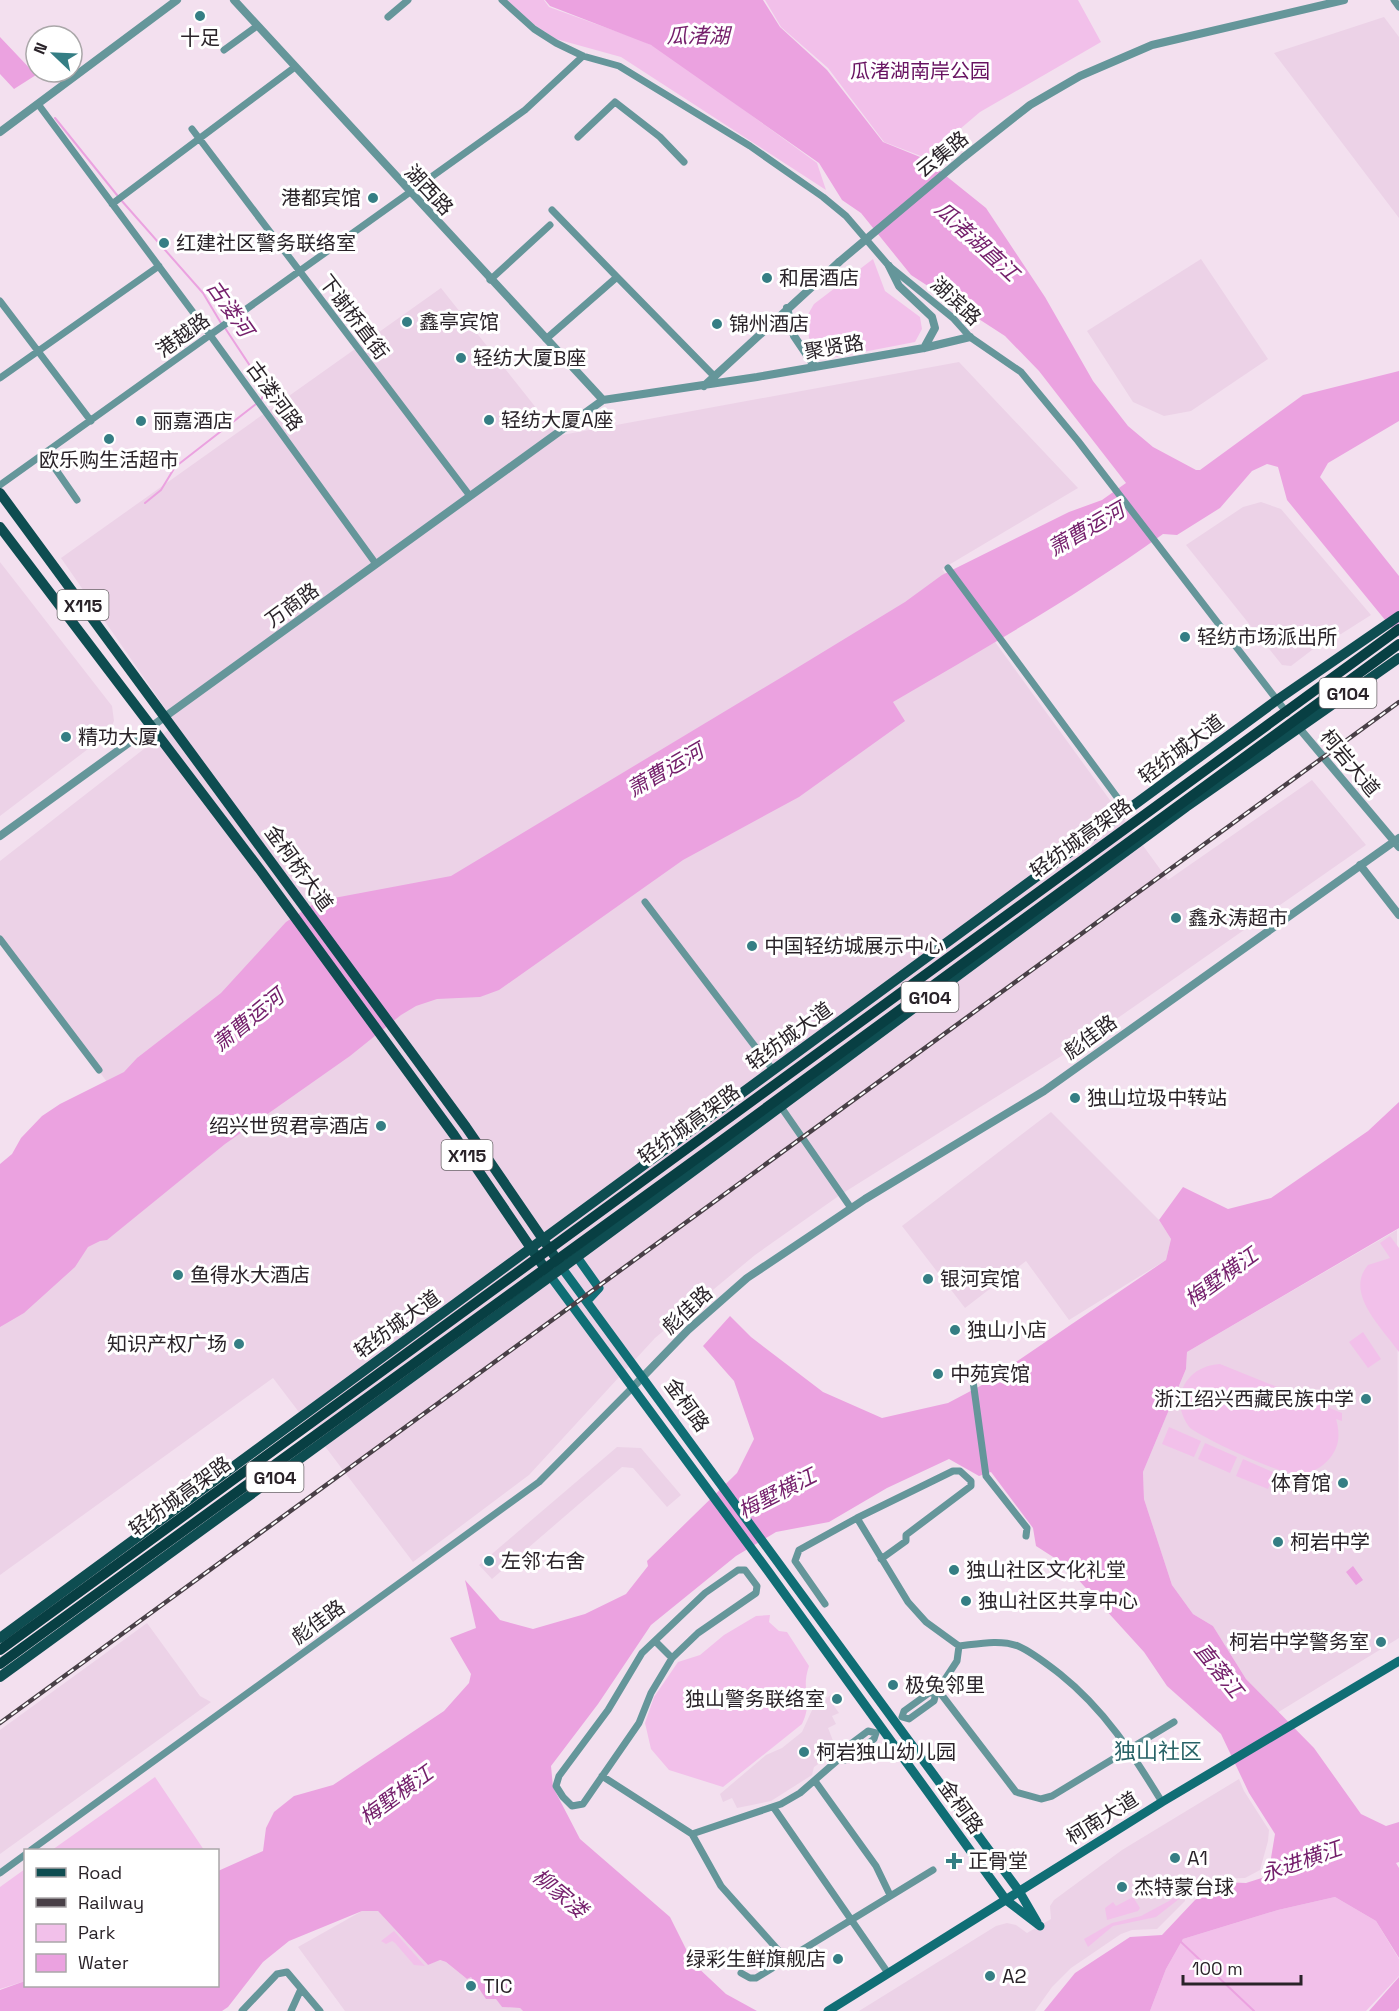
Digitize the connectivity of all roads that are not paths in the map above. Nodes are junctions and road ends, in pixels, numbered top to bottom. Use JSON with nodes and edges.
{"nodes":[{"id":1,"x":177,"y":0,"type":"edge"},
{"id":2,"x":234,"y":0,"type":"edge"},
{"id":3,"x":408,"y":0,"type":"edge"},
{"id":4,"x":502,"y":0,"type":"edge"},
{"id":5,"x":1344,"y":0,"type":"edge"},
{"id":6,"x":1394,"y":0,"type":"edge"},
{"id":7,"x":1399,"y":7,"type":"edge"},
{"id":8,"x":388,"y":17,"type":"dead end"},
{"id":9,"x":257,"y":26,"type":"junction"},
{"id":10,"x":224,"y":50,"type":"dead end"},
{"id":11,"x":583,"y":56,"type":"junction"},
{"id":12,"x":295,"y":67,"type":"junction"},
{"id":13,"x":38,"y":104,"type":"junction"},
{"id":14,"x":192,"y":129,"type":"dead end"},
{"id":15,"x":0,"y":132,"type":"edge"},
{"id":16,"x":578,"y":137,"type":"dead end"},
{"id":17,"x":199,"y":139,"type":"junction"},
{"id":18,"x":684,"y":162,"type":"dead end"},
{"id":19,"x":408,"y":192,"type":"junction"},
{"id":20,"x":117,"y":200,"type":"junction"},
{"id":21,"x":552,"y":210,"type":"dead end"},
{"id":22,"x":550,"y":225,"type":"dead end"},
{"id":23,"x":159,"y":266,"type":"junction"},
{"id":24,"x":889,"y":266,"type":"junction"},
{"id":25,"x":299,"y":272,"type":"junction"},
{"id":26,"x":617,"y":277,"type":"junction"},
{"id":27,"x":490,"y":280,"type":"junction"},
{"id":28,"x":0,"y":301,"type":"edge"},
{"id":29,"x":787,"y":308,"type":"junction"},
{"id":30,"x":210,"y":335,"type":"junction"},
{"id":31,"x":970,"y":337,"type":"junction"},
{"id":32,"x":546,"y":339,"type":"junction"},
{"id":33,"x":924,"y":348,"type":"junction"},
{"id":34,"x":37,"y":352,"type":"junction"},
{"id":35,"x":815,"y":367,"type":"junction"},
{"id":36,"x":714,"y":376,"type":"junction"},
{"id":37,"x":0,"y":378,"type":"edge"},
{"id":38,"x":704,"y":386,"type":"junction"},
{"id":39,"x":603,"y":400,"type":"junction"},
{"id":40,"x":91,"y":421,"type":"junction"},
{"id":41,"x":45,"y":454,"type":"junction"},
{"id":42,"x":0,"y":486,"type":"edge"},
{"id":43,"x":0,"y":493,"type":"edge"},
{"id":44,"x":470,"y":496,"type":"junction"},
{"id":45,"x":77,"y":500,"type":"dead end"},
{"id":46,"x":0,"y":527,"type":"edge"},
{"id":47,"x":376,"y":564,"type":"junction"},
{"id":48,"x":948,"y":568,"type":"dead end"},
{"id":49,"x":1399,"y":616,"type":"edge"},
{"id":50,"x":1399,"y":628,"type":"edge"},
{"id":51,"x":1399,"y":644,"type":"edge"},
{"id":52,"x":1398,"y":658,"type":"edge"},
{"id":53,"x":1277,"y":700,"type":"junction"},
{"id":54,"x":165,"y":717,"type":"junction"},
{"id":55,"x":152,"y":726,"type":"junction"},
{"id":56,"x":1299,"y":728,"type":"junction"},
{"id":57,"x":1128,"y":812,"type":"junction"},
{"id":58,"x":0,"y":836,"type":"edge"},
{"id":59,"x":1397,"y":842,"type":"edge"},
{"id":60,"x":1360,"y":865,"type":"junction"},
{"id":61,"x":645,"y":902,"type":"dead end"},
{"id":62,"x":1399,"y":915,"type":"edge"},
{"id":63,"x":0,"y":939,"type":"edge"},
{"id":64,"x":99,"y":1070,"type":"dead end"},
{"id":65,"x":773,"y":1070,"type":"junction"},
{"id":66,"x":781,"y":1107,"type":"junction"},
{"id":67,"x":851,"y":1208,"type":"junction"},
{"id":68,"x":543,"y":1239,"type":"junction"},
{"id":69,"x":530,"y":1249,"type":"junction"},
{"id":70,"x":578,"y":1257,"type":"junction"},
{"id":71,"x":562,"y":1268,"type":"junction"},
{"id":72,"x":551,"y":1277,"type":"junction"},
{"id":73,"x":587,"y":1301,"type":"junction"},
{"id":74,"x":643,"y":1376,"type":"junction"},
{"id":75,"x":973,"y":1381,"type":"dead end"},
{"id":76,"x":633,"y":1387,"type":"junction"},
{"id":77,"x":857,"y":1518,"type":"junction"},
{"id":78,"x":1026,"y":1536,"type":"dead end"},
{"id":79,"x":881,"y":1559,"type":"junction"},
{"id":80,"x":825,"y":1604,"type":"dead end"},
{"id":81,"x":0,"y":1638,"type":"edge"},
{"id":82,"x":655,"y":1641,"type":"junction"},
{"id":83,"x":959,"y":1646,"type":"junction"},
{"id":84,"x":0,"y":1650,"type":"edge"},
{"id":85,"x":672,"y":1658,"type":"junction"},
{"id":86,"x":1399,"y":1660,"type":"edge"},
{"id":87,"x":0,"y":1664,"type":"edge"},
{"id":88,"x":0,"y":1677,"type":"edge"},
{"id":89,"x":937,"y":1691,"type":"junction"},
{"id":90,"x":893,"y":1722,"type":"junction"},
{"id":91,"x":1174,"y":1722,"type":"dead end"},
{"id":92,"x":879,"y":1730,"type":"junction"},
{"id":93,"x":1130,"y":1750,"type":"junction"},
{"id":94,"x":602,"y":1776,"type":"junction"},
{"id":95,"x":815,"y":1781,"type":"junction"},
{"id":96,"x":1161,"y":1802,"type":"junction"},
{"id":97,"x":774,"y":1808,"type":"junction"},
{"id":98,"x":692,"y":1834,"type":"junction"},
{"id":99,"x":34,"y":1849,"type":"edge"},
{"id":100,"x":24,"y":1855,"type":"edge"},
{"id":101,"x":933,"y":1870,"type":"dead end"},
{"id":102,"x":0,"y":1873,"type":"edge"},
{"id":103,"x":1019,"y":1891,"type":"junction"},
{"id":104,"x":890,"y":1895,"type":"junction"},
{"id":105,"x":1006,"y":1900,"type":"junction"},
{"id":106,"x":853,"y":1918,"type":"junction"},
{"id":107,"x":786,"y":1959,"type":"junction"},
{"id":108,"x":741,"y":1973,"type":"dead end"},
{"id":109,"x":888,"y":1973,"type":"junction"},
{"id":110,"x":301,"y":1989,"type":"junction"},
{"id":111,"x":242,"y":2011,"type":"edge"},
{"id":112,"x":291,"y":2011,"type":"edge"},
{"id":113,"x":320,"y":2011,"type":"edge"},
{"id":114,"x":828,"y":2011,"type":"edge"}],
"edges":[{"from":1,"to":13,"type":"street"},
{"from":2,"to":9,"type":"street","name":"湖西路"},
{"from":3,"to":8,"type":"street"},
{"from":4,"to":11,"type":"street","name":"湖滨路"},
{"from":5,"to":29,"type":"street","name":"云集路","bridge":true},
{"from":6,"to":7,"type":"street"},
{"from":9,"to":10,"type":"street"},
{"from":9,"to":12,"type":"street","name":"湖西路"},
{"from":11,"to":19,"type":"street","name":"港越路"},
{"from":11,"to":24,"type":"street","name":"湖滨路"},
{"from":12,"to":17,"type":"street"},
{"from":12,"to":19,"type":"street","name":"湖西路"},
{"from":13,"to":15,"type":"street"},
{"from":13,"to":20,"type":"street","name":"古溇河路"},
{"from":14,"to":17,"type":"street","name":"下谢桥直街"},
{"from":16,"to":18,"type":"street"},
{"from":17,"to":20,"type":"street"},
{"from":17,"to":25,"type":"street","name":"下谢桥直街"},
{"from":19,"to":25,"type":"street","name":"港越路"},
{"from":19,"to":27,"type":"street","name":"湖西路"},
{"from":20,"to":23,"type":"street","name":"古溇河路"},
{"from":21,"to":26,"type":"street"},
{"from":22,"to":27,"type":"street"},
{"from":23,"to":30,"type":"street","name":"古溇河路"},
{"from":23,"to":34,"type":"street"},
{"from":24,"to":31,"type":"street","name":"湖滨路"},
{"from":24,"to":33,"type":"street"},
{"from":25,"to":30,"type":"street","name":"港越路"},
{"from":25,"to":44,"type":"street","name":"下谢桥直街"},
{"from":26,"to":32,"type":"street"},
{"from":26,"to":36,"type":"street"},
{"from":27,"to":32,"type":"street","name":"湖西路"},
{"from":28,"to":34,"type":"street"},
{"from":29,"to":35,"type":"street"},
{"from":29,"to":36,"type":"street","name":"云集路"},
{"from":30,"to":40,"type":"street","name":"港越路"},
{"from":30,"to":47,"type":"street","name":"古溇河路"},
{"from":31,"to":33,"type":"street","name":"聚贤路"},
{"from":31,"to":53,"type":"street","name":"湖滨路"},
{"from":32,"to":39,"type":"street","name":"湖西路"},
{"from":33,"to":35,"type":"street","name":"聚贤路"},
{"from":34,"to":37,"type":"street"},
{"from":34,"to":40,"type":"street"},
{"from":35,"to":38,"type":"street","name":"聚贤路"},
{"from":36,"to":38,"type":"street","name":"云集路"},
{"from":38,"to":39,"type":"street"},
{"from":39,"to":44,"type":"street","name":"万商路"},
{"from":40,"to":41,"type":"street","name":"港越路"},
{"from":41,"to":42,"type":"street","name":"港越路"},
{"from":41,"to":45,"type":"street"},
{"from":43,"to":54,"type":"main road","name":"金柯桥大道","number":"X115"},
{"from":44,"to":47,"type":"street","name":"万商路"},
{"from":46,"to":55,"type":"main road","name":"金柯桥大道","number":"X115"},
{"from":47,"to":54,"type":"street","name":"万商路"},
{"from":48,"to":57,"type":"street"},
{"from":49,"to":53,"type":"main road","name":"轻纺城大道","number":"G104"},
{"from":50,"to":84,"type":"highway","name":"轻纺城高架路","bridge":true},
{"from":51,"to":87,"type":"highway","name":"轻纺城高架路","bridge":true},
{"from":52,"to":56,"type":"main road","number":"G104"},
{"from":53,"to":56,"type":"street","name":"湖滨路"},
{"from":53,"to":57,"type":"main road","name":"轻纺城大道","number":"G104"},
{"from":54,"to":55,"type":"street","name":"万商路"},
{"from":54,"to":68,"type":"main road","name":"金柯桥大道","number":"X115"},
{"from":55,"to":58,"type":"street","name":"万商路"},
{"from":55,"to":69,"type":"main road","name":"金柯桥大道","number":"X115"},
{"from":56,"to":59,"type":"street","name":"柯岩大道"},
{"from":56,"to":66,"type":"main road","number":"G104"},
{"from":57,"to":65,"type":"main road","name":"轻纺城大道","number":"G104"},
{"from":59,"to":60,"type":"street","name":"彪佳路"},
{"from":60,"to":62,"type":"street"},
{"from":60,"to":67,"type":"street","name":"彪佳路"},
{"from":61,"to":65,"type":"street"},
{"from":63,"to":64,"type":"street"},
{"from":65,"to":68,"type":"main road","name":"轻纺城大道","number":"G104"},
{"from":66,"to":67,"type":"street"},
{"from":66,"to":70,"type":"main road","number":"G104"},
{"from":67,"to":74,"type":"street","name":"彪佳路"},
{"from":68,"to":69,"type":"main road","name":"轻纺城大道","number":"G104"},
{"from":68,"to":71,"type":"main road","name":"金柯桥大道","number":"X115"},
{"from":69,"to":72,"type":"main road","name":"金柯桥大道"},
{"from":69,"to":81,"type":"main road","name":"轻纺城大道","number":"G104"},
{"from":70,"to":71,"type":"main road","number":"G104"},
{"from":70,"to":73,"type":"main road"},
{"from":71,"to":72,"type":"main road","number":"G104"},
{"from":71,"to":73,"type":"main road","name":"金柯路"},
{"from":72,"to":76,"type":"main road","name":"金柯路"},
{"from":72,"to":88,"type":"main road","number":"G104"},
{"from":73,"to":74,"type":"main road","name":"金柯路"},
{"from":74,"to":76,"type":"street","name":"彪佳路"},
{"from":74,"to":90,"type":"main road","name":"金柯路"},
{"from":75,"to":78,"type":"street"},
{"from":76,"to":92,"type":"main road","name":"金柯路"},
{"from":76,"to":99,"type":"street","name":"彪佳路"},
{"from":77,"to":79,"type":"street"},
{"from":77,"to":79,"type":"street"},
{"from":77,"to":80,"type":"street"},
{"from":79,"to":83,"type":"street"},
{"from":82,"to":85,"type":"street"},
{"from":82,"to":85,"type":"street"},
{"from":82,"to":94,"type":"street"},
{"from":83,"to":89,"type":"street"},
{"from":83,"to":93,"type":"street"},
{"from":85,"to":94,"type":"street"},
{"from":86,"to":96,"type":"main road","name":"柯南大道"},
{"from":89,"to":90,"type":"street"},
{"from":89,"to":93,"type":"street"},
{"from":90,"to":92,"type":"street"},
{"from":90,"to":103,"type":"main road","name":"金柯路"},
{"from":91,"to":93,"type":"street"},
{"from":92,"to":95,"type":"street"},
{"from":92,"to":105,"type":"main road","name":"金柯路"},
{"from":93,"to":96,"type":"street"},
{"from":94,"to":98,"type":"street"},
{"from":95,"to":97,"type":"street"},
{"from":95,"to":104,"type":"street"},
{"from":96,"to":103,"type":"main road","name":"柯南大道"},
{"from":97,"to":98,"type":"street"},
{"from":97,"to":106,"type":"street"},
{"from":98,"to":107,"type":"street"},
{"from":100,"to":102,"type":"street"},
{"from":101,"to":104,"type":"street"},
{"from":103,"to":105,"type":"main road","name":"柯南大道"},
{"from":103,"to":105,"type":"main road","name":"金柯路"},
{"from":104,"to":106,"type":"street"},
{"from":105,"to":109,"type":"main road","name":"柯南大道"},
{"from":106,"to":107,"type":"street"},
{"from":106,"to":109,"type":"street"},
{"from":107,"to":108,"type":"street"},
{"from":109,"to":114,"type":"main road","name":"柯南大道"},
{"from":110,"to":111,"type":"street"},
{"from":110,"to":112,"type":"street"},
{"from":110,"to":113,"type":"street"}]}
